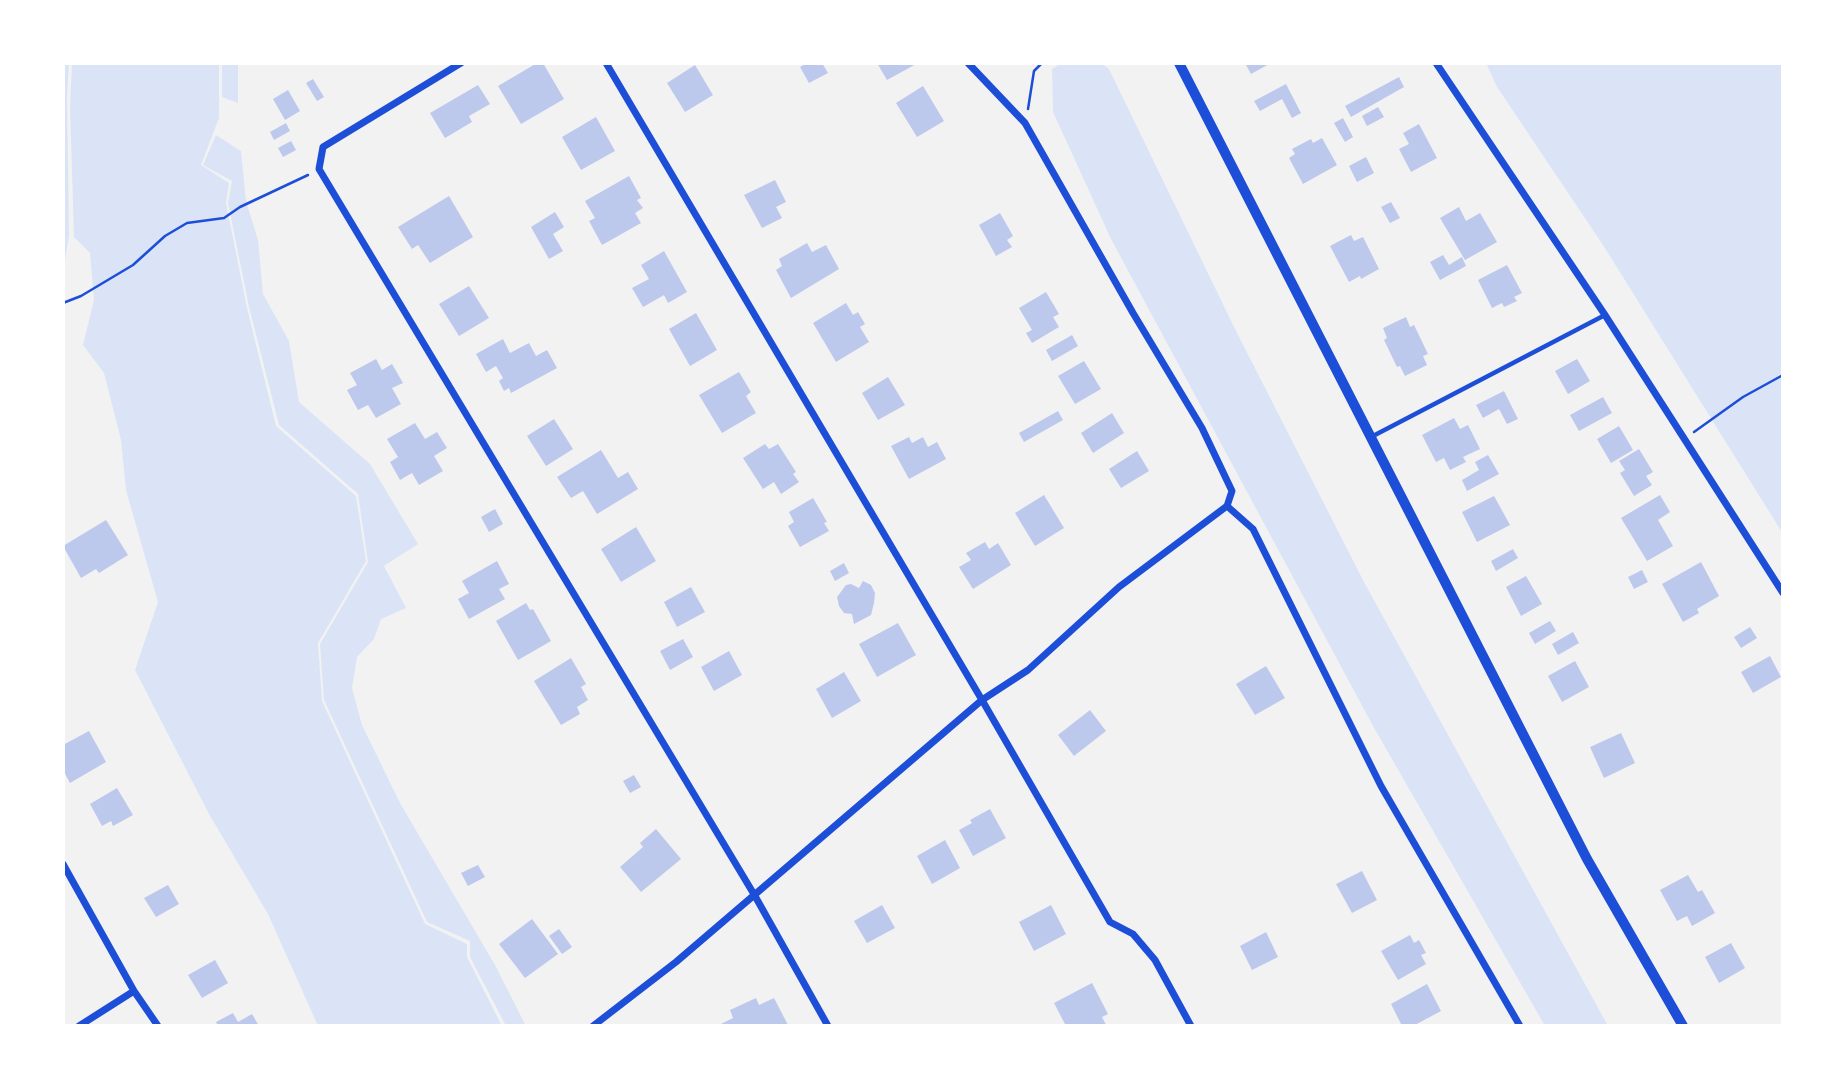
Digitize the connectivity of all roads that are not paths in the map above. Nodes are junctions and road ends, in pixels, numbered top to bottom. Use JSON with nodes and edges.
{"nodes":[{"id":1,"x":461,"y":63,"type":"edge"},
{"id":2,"x":606,"y":63,"type":"edge"},
{"id":3,"x":968,"y":63,"type":"edge"},
{"id":4,"x":1179,"y":63,"type":"edge"},
{"id":5,"x":1437,"y":63,"type":"edge"},
{"id":6,"x":1605,"y":315,"type":"junction"},
{"id":7,"x":1372,"y":436,"type":"junction"},
{"id":8,"x":1227,"y":506,"type":"junction"},
{"id":9,"x":1783,"y":593,"type":"edge"},
{"id":10,"x":982,"y":700,"type":"junction"},
{"id":11,"x":63,"y":863,"type":"edge"},
{"id":12,"x":755,"y":896,"type":"junction"},
{"id":13,"x":134,"y":991,"type":"junction"},
{"id":14,"x":79,"y":1026,"type":"edge"},
{"id":15,"x":158,"y":1026,"type":"edge"},
{"id":16,"x":593,"y":1026,"type":"edge"},
{"id":17,"x":828,"y":1026,"type":"edge"},
{"id":18,"x":1191,"y":1026,"type":"edge"},
{"id":19,"x":1520,"y":1026,"type":"edge"},
{"id":20,"x":1683,"y":1026,"type":"edge"}],
"edges":[{"from":1,"to":12,"type":"street"},
{"from":2,"to":10,"type":"street"},
{"from":3,"to":8,"type":"street"},
{"from":4,"to":7,"type":"street"},
{"from":5,"to":6,"type":"street"},
{"from":6,"to":7,"type":"lane"},
{"from":6,"to":9,"type":"street"},
{"from":7,"to":20,"type":"street"},
{"from":8,"to":10,"type":"street"},
{"from":8,"to":19,"type":"street"},
{"from":10,"to":12,"type":"street"},
{"from":10,"to":18,"type":"street"},
{"from":11,"to":13,"type":"street"},
{"from":12,"to":16,"type":"street"},
{"from":12,"to":17,"type":"street"},
{"from":13,"to":14,"type":"street"},
{"from":13,"to":15,"type":"street"}]}
